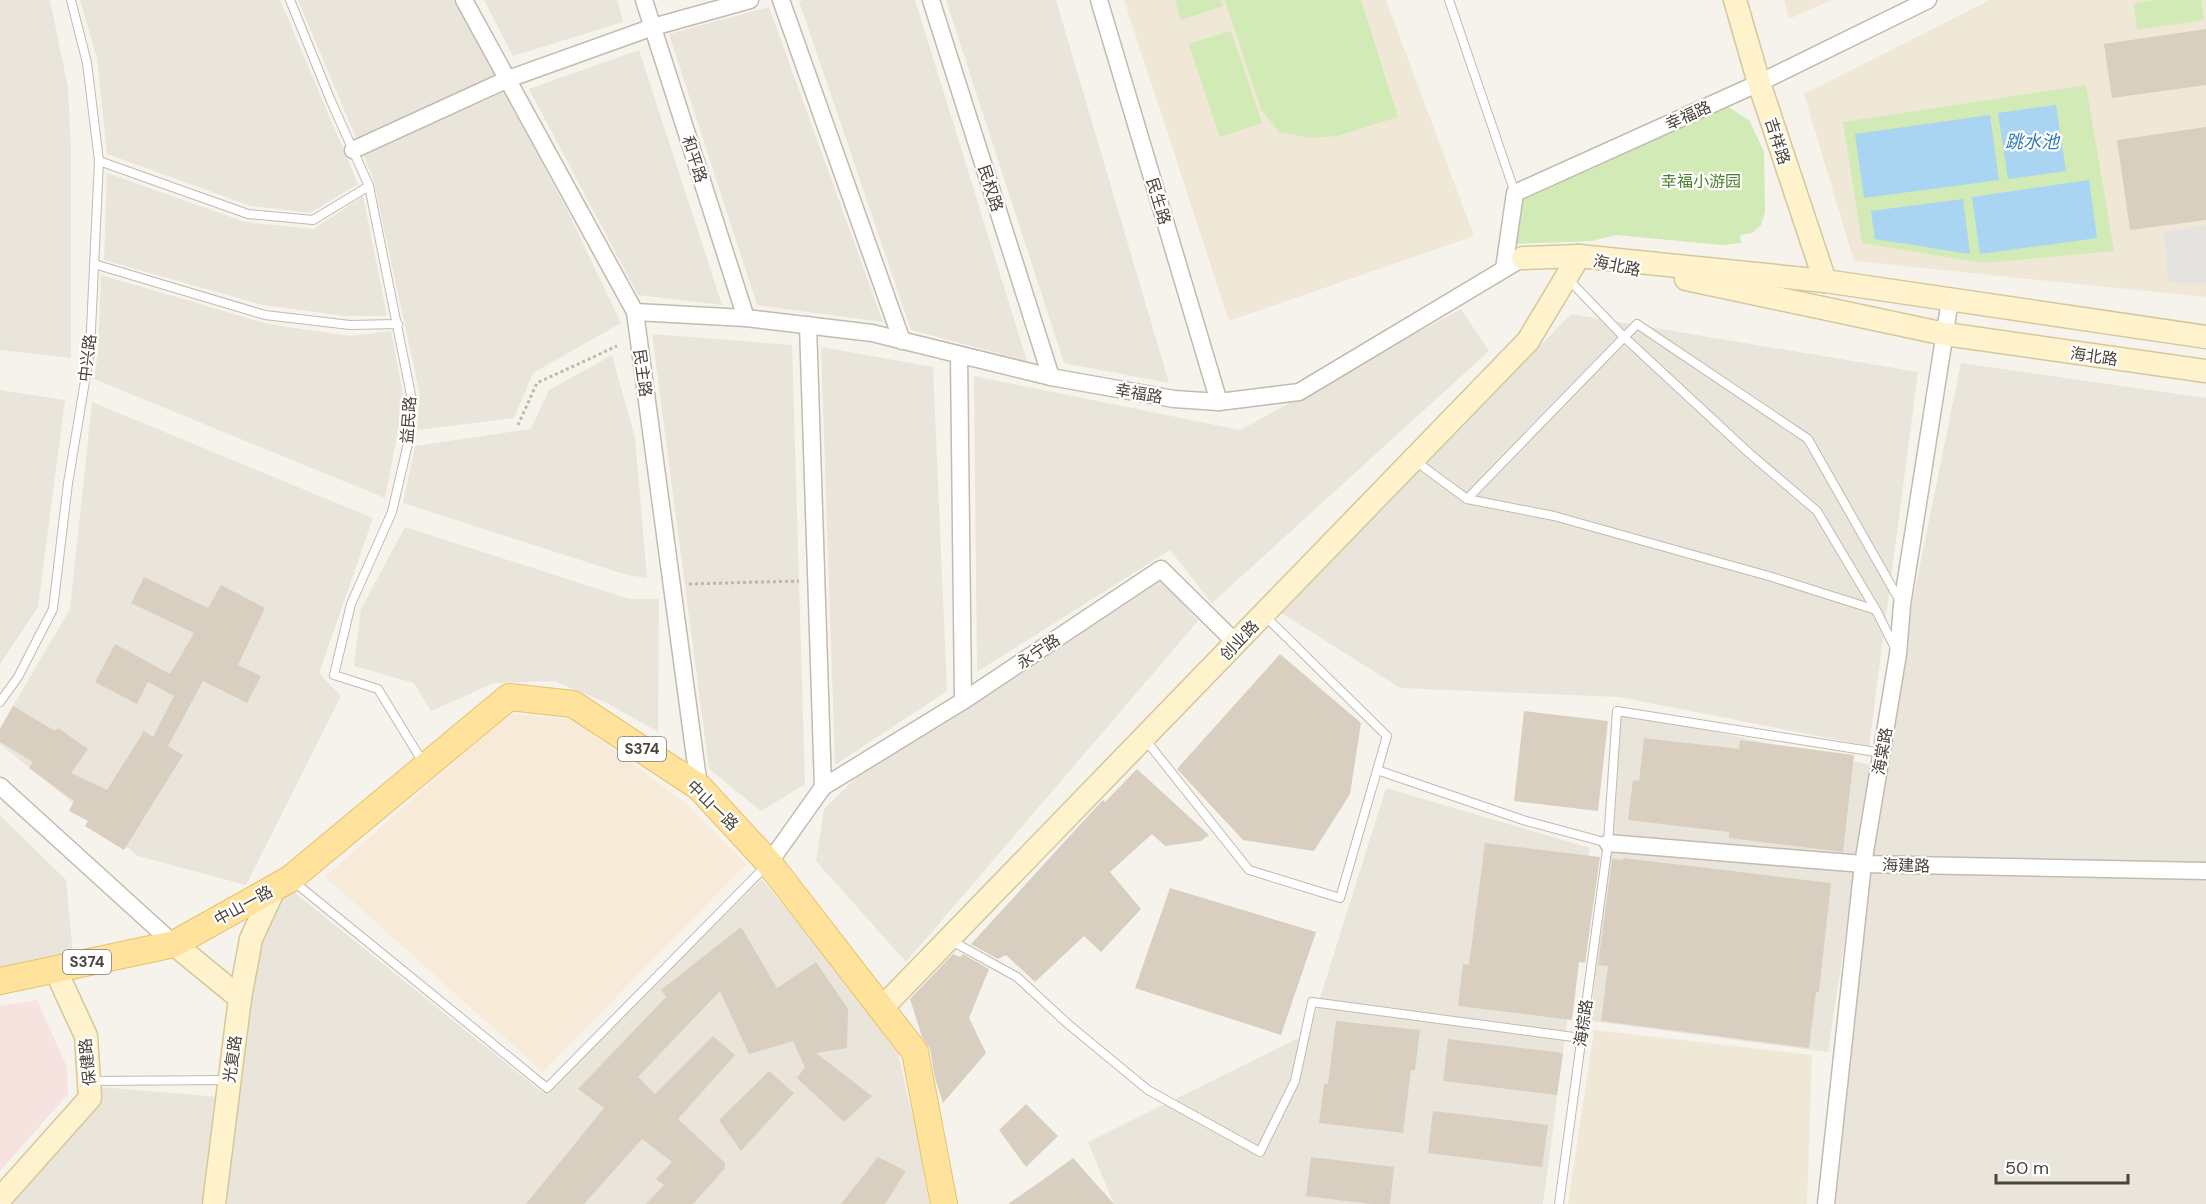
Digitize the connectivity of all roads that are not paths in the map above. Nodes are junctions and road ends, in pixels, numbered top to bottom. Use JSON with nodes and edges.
{"nodes":[{"id":1,"x":71,"y":0,"type":"edge"},
{"id":2,"x":290,"y":0,"type":"edge"},
{"id":3,"x":464,"y":0,"type":"edge"},
{"id":4,"x":644,"y":0,"type":"edge"},
{"id":5,"x":750,"y":0,"type":"edge"},
{"id":6,"x":781,"y":0,"type":"edge"},
{"id":7,"x":931,"y":0,"type":"edge"},
{"id":8,"x":1099,"y":0,"type":"edge"},
{"id":9,"x":1449,"y":0,"type":"edge"},
{"id":10,"x":1735,"y":0,"type":"edge"},
{"id":11,"x":1928,"y":0,"type":"edge"},
{"id":12,"x":653,"y":27,"type":"junction"},
{"id":13,"x":508,"y":79,"type":"junction"},
{"id":14,"x":1759,"y":83,"type":"junction"},
{"id":15,"x":353,"y":150,"type":"junction"},
{"id":16,"x":99,"y":161,"type":"junction"},
{"id":17,"x":369,"y":186,"type":"junction"},
{"id":18,"x":1515,"y":193,"type":"junction"},
{"id":19,"x":1579,"y":256,"type":"junction"},
{"id":20,"x":1514,"y":263,"type":"junction"},
{"id":21,"x":94,"y":264,"type":"junction"},
{"id":22,"x":1566,"y":278,"type":"junction"},
{"id":23,"x":1825,"y":280,"type":"junction"},
{"id":24,"x":1950,"y":300,"type":"junction"},
{"id":25,"x":634,"y":312,"type":"junction"},
{"id":26,"x":746,"y":318,"type":"junction"},
{"id":27,"x":398,"y":324,"type":"junction"},
{"id":28,"x":808,"y":325,"type":"junction"},
{"id":29,"x":1945,"y":334,"type":"junction"},
{"id":30,"x":1624,"y":337,"type":"junction"},
{"id":31,"x":2206,"y":337,"type":"edge"},
{"id":32,"x":902,"y":341,"type":"junction"},
{"id":33,"x":959,"y":355,"type":"junction"},
{"id":34,"x":2206,"y":372,"type":"edge"},
{"id":35,"x":1051,"y":377,"type":"junction"},
{"id":36,"x":1219,"y":402,"type":"junction"},
{"id":37,"x":1413,"y":459,"type":"junction"},
{"id":38,"x":1467,"y":499,"type":"junction"},
{"id":39,"x":1902,"y":605,"type":"junction"},
{"id":40,"x":1875,"y":610,"type":"junction"},
{"id":41,"x":1264,"y":614,"type":"junction"},
{"id":42,"x":1236,"y":643,"type":"junction"},
{"id":43,"x":1898,"y":654,"type":"junction"},
{"id":44,"x":963,"y":701,"type":"junction"},
{"id":45,"x":0,"y":702,"type":"edge"},
{"id":46,"x":1144,"y":738,"type":"junction"},
{"id":47,"x":1882,"y":753,"type":"junction"},
{"id":48,"x":426,"y":766,"type":"junction"},
{"id":49,"x":1377,"y":770,"type":"junction"},
{"id":50,"x":0,"y":786,"type":"edge"},
{"id":51,"x":699,"y":787,"type":"junction"},
{"id":52,"x":823,"y":787,"type":"junction"},
{"id":53,"x":1608,"y":843,"type":"junction"},
{"id":54,"x":769,"y":863,"type":"junction"},
{"id":55,"x":1863,"y":864,"type":"junction"},
{"id":56,"x":2206,"y":872,"type":"edge"},
{"id":57,"x":283,"y":883,"type":"junction"},
{"id":58,"x":949,"y":939,"type":"junction"},
{"id":59,"x":174,"y":944,"type":"junction"},
{"id":60,"x":55,"y":969,"type":"junction"},
{"id":61,"x":0,"y":981,"type":"edge"},
{"id":62,"x":240,"y":998,"type":"junction"},
{"id":63,"x":881,"y":1009,"type":"junction"},
{"id":64,"x":1581,"y":1038,"type":"junction"},
{"id":65,"x":229,"y":1080,"type":"junction"},
{"id":66,"x":89,"y":1081,"type":"junction"},
{"id":67,"x":0,"y":1199,"type":"edge"},
{"id":68,"x":214,"y":1204,"type":"edge"},
{"id":69,"x":944,"y":1204,"type":"edge"},
{"id":70,"x":1559,"y":1204,"type":"edge"},
{"id":71,"x":1828,"y":1204,"type":"edge"}],
"edges":[{"from":1,"to":16,"type":"lane","name":"中兴路"},
{"from":2,"to":15,"type":"lane","name":"益民路"},
{"from":3,"to":13,"type":"street","name":"民主路"},
{"from":4,"to":12,"type":"street","name":"和平路"},
{"from":5,"to":12,"type":"street"},
{"from":6,"to":32,"type":"street"},
{"from":7,"to":35,"type":"street","name":"民权路"},
{"from":8,"to":36,"type":"street","name":"民生路"},
{"from":9,"to":18,"type":"lane"},
{"from":10,"to":14,"type":"street","name":"吉祥路"},
{"from":11,"to":14,"type":"street","name":"幸福路"},
{"from":12,"to":13,"type":"street"},
{"from":12,"to":26,"type":"street","name":"和平路"},
{"from":13,"to":15,"type":"street"},
{"from":13,"to":25,"type":"street","name":"民主路"},
{"from":14,"to":18,"type":"street","name":"幸福路"},
{"from":14,"to":23,"type":"street","name":"吉祥路"},
{"from":15,"to":17,"type":"lane","name":"益民路"},
{"from":16,"to":17,"type":"lane"},
{"from":16,"to":21,"type":"lane","name":"中兴路"},
{"from":17,"to":27,"type":"lane","name":"益民路"},
{"from":18,"to":20,"type":"street"},
{"from":19,"to":20,"type":"street"},
{"from":19,"to":22,"type":"street","name":"创业路"},
{"from":19,"to":23,"type":"street","name":"海北路"},
{"from":19,"to":29,"type":"street","name":"海北路"},
{"from":20,"to":36,"type":"street","name":"幸福路"},
{"from":21,"to":27,"type":"lane"},
{"from":21,"to":45,"type":"lane","name":"中兴路"},
{"from":22,"to":30,"type":"lane"},
{"from":22,"to":37,"type":"street","name":"创业路"},
{"from":23,"to":24,"type":"street","name":"海北路"},
{"from":24,"to":29,"type":"street","name":"海棠路"},
{"from":24,"to":31,"type":"street","name":"海北路"},
{"from":25,"to":26,"type":"street","name":"幸福路"},
{"from":25,"to":51,"type":"street","name":"民主路"},
{"from":26,"to":28,"type":"street","name":"幸福路"},
{"from":27,"to":48,"type":"lane","name":"益民路"},
{"from":28,"to":32,"type":"street","name":"幸福路"},
{"from":28,"to":52,"type":"street"},
{"from":29,"to":34,"type":"street","name":"海北路"},
{"from":29,"to":39,"type":"street","name":"海棠路"},
{"from":30,"to":38,"type":"lane"},
{"from":30,"to":39,"type":"lane"},
{"from":30,"to":40,"type":"lane"},
{"from":32,"to":33,"type":"street","name":"幸福路"},
{"from":33,"to":35,"type":"street","name":"幸福路"},
{"from":33,"to":44,"type":"street"},
{"from":35,"to":36,"type":"street","name":"幸福路"},
{"from":37,"to":38,"type":"lane"},
{"from":37,"to":41,"type":"street","name":"创业路"},
{"from":38,"to":40,"type":"lane"},
{"from":39,"to":43,"type":"street","name":"海棠路"},
{"from":40,"to":43,"type":"lane"},
{"from":41,"to":42,"type":"street","name":"创业路"},
{"from":41,"to":49,"type":"lane"},
{"from":42,"to":44,"type":"street","name":"永宁路"},
{"from":42,"to":46,"type":"street","name":"创业路"},
{"from":43,"to":47,"type":"street","name":"海棠路"},
{"from":44,"to":52,"type":"street","name":"永宁路"},
{"from":46,"to":49,"type":"lane"},
{"from":46,"to":58,"type":"street","name":"创业路"},
{"from":47,"to":53,"type":"lane","name":"海棕路"},
{"from":47,"to":55,"type":"street","name":"海棠路"},
{"from":48,"to":51,"type":"main road","name":"中山一路","number":"S374"},
{"from":48,"to":57,"type":"main road","name":"中山一路","number":"S374"},
{"from":49,"to":53,"type":"lane"},
{"from":50,"to":59,"type":"street"},
{"from":51,"to":54,"type":"main road","name":"中山一路","number":"S374"},
{"from":52,"to":54,"type":"street"},
{"from":53,"to":55,"type":"street","name":"海建路"},
{"from":53,"to":64,"type":"lane","name":"海棕路"},
{"from":54,"to":57,"type":"lane"},
{"from":54,"to":63,"type":"main road","name":"中山一路","number":"S374"},
{"from":55,"to":56,"type":"street","name":"海建路"},
{"from":55,"to":71,"type":"street","name":"海棠路"},
{"from":57,"to":59,"type":"main road","name":"中山一路","number":"S374"},
{"from":57,"to":62,"type":"street","name":"光复路"},
{"from":58,"to":63,"type":"street","name":"创业路"},
{"from":58,"to":64,"type":"lane"},
{"from":59,"to":60,"type":"main road","number":"S374"},
{"from":59,"to":62,"type":"street"},
{"from":60,"to":61,"type":"main road","number":"S374"},
{"from":60,"to":66,"type":"street","name":"保健路"},
{"from":62,"to":65,"type":"street","name":"光复路"},
{"from":63,"to":69,"type":"main road","name":"中山一路","number":"S374"},
{"from":64,"to":70,"type":"lane","name":"海棕路"},
{"from":65,"to":66,"type":"lane"},
{"from":65,"to":68,"type":"street","name":"光复路"},
{"from":66,"to":67,"type":"street","name":"保健路"}]}
